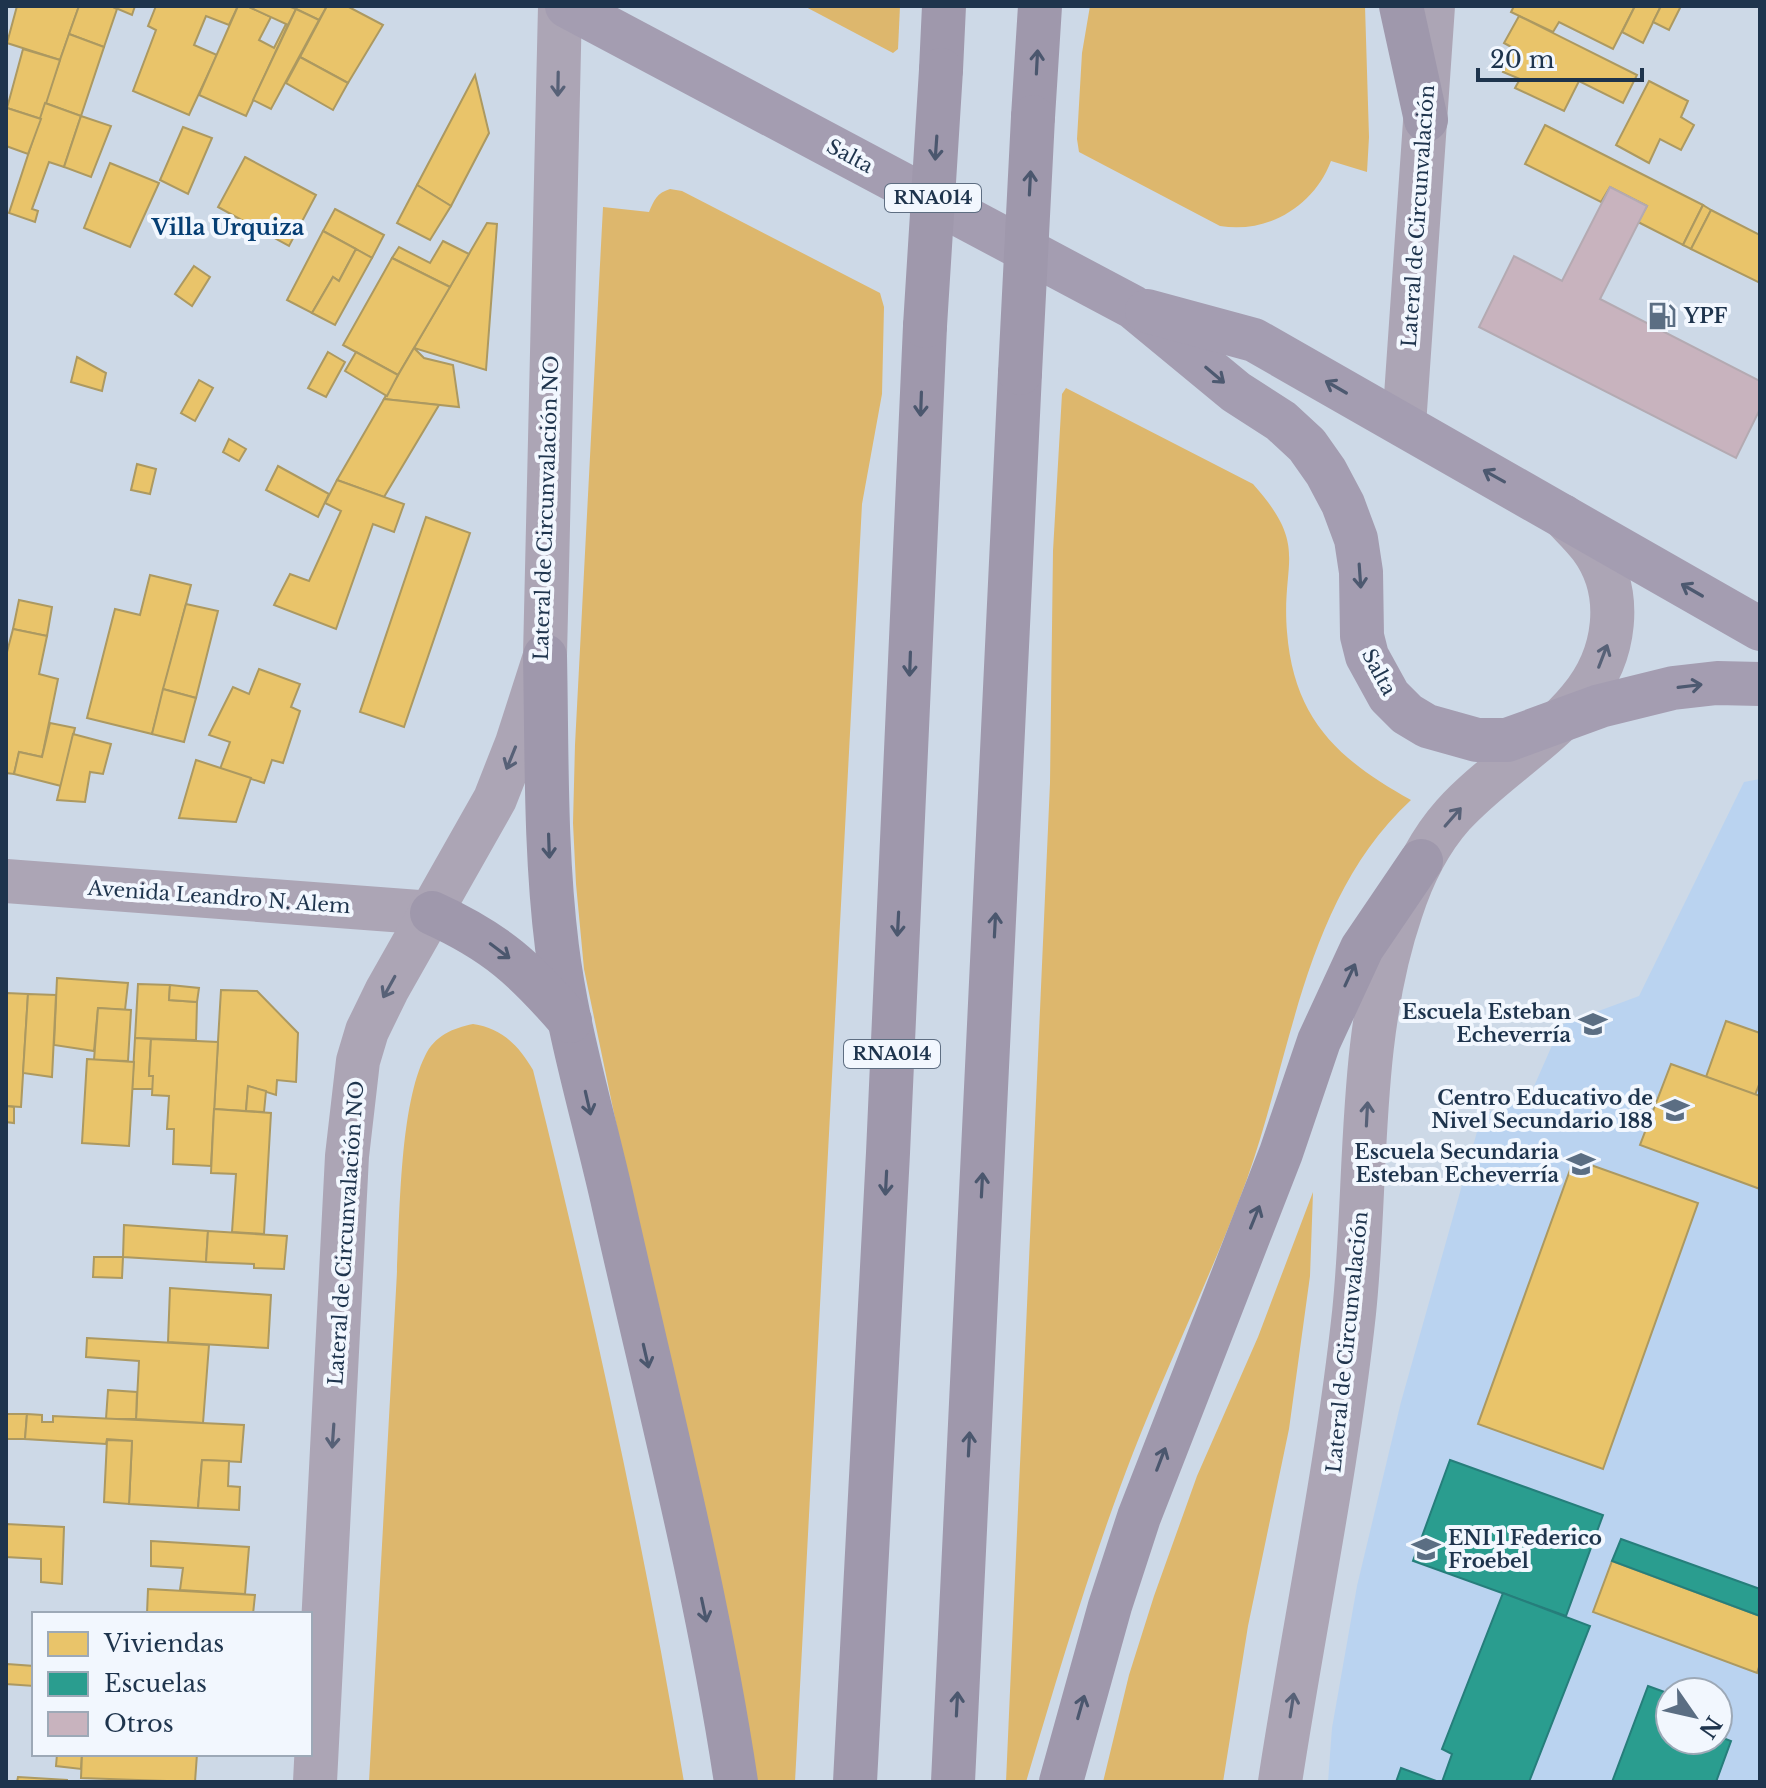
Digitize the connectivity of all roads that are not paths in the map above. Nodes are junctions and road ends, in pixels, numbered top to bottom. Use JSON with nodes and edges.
{"nodes":[{"id":1,"x":560,"y":6,"type":"edge"},
{"id":2,"x":567,"y":6,"type":"edge"},
{"id":3,"x":944,"y":6,"type":"edge"},
{"id":4,"x":1040,"y":6,"type":"edge"},
{"id":5,"x":1426,"y":8,"type":"edge"},
{"id":6,"x":1426,"y":120,"type":"joint"},
{"id":7,"x":1133,"y":307,"type":"junction"},
{"id":8,"x":1404,"y":425,"type":"junction"},
{"id":9,"x":1562,"y":515,"type":"junction"},
{"id":10,"x":1760,"y":629,"type":"edge"},
{"id":11,"x":545,"y":656,"type":"junction"},
{"id":12,"x":1760,"y":684,"type":"edge"},
{"id":13,"x":1560,"y":719,"type":"junction"},
{"id":14,"x":1421,"y":861,"type":"junction"},
{"id":15,"x":6,"y":881,"type":"edge"},
{"id":16,"x":432,"y":913,"type":"junction"},
{"id":17,"x":571,"y":1022,"type":"junction"},
{"id":18,"x":315,"y":1782,"type":"edge"},
{"id":19,"x":736,"y":1782,"type":"edge"},
{"id":20,"x":855,"y":1782,"type":"edge"},
{"id":21,"x":953,"y":1782,"type":"edge"},
{"id":22,"x":1061,"y":1782,"type":"edge"},
{"id":23,"x":1280,"y":1782,"type":"edge"}],
"edges":[{"from":1,"to":11,"type":"street","name":"Lateral de Circunvalación NO","one_way":true},
{"from":2,"to":7,"type":"main road","name":"Salta"},
{"from":3,"to":20,"type":"highway","number":"RNA014","one_way":true,"bridge":true},
{"from":21,"to":4,"type":"highway","one_way":true,"bridge":true},
{"from":5,"to":6,"type":"highway"},
{"from":6,"to":8,"type":"street","name":"Lateral de Circunvalación"},
{"from":8,"to":7,"type":"main road","name":"Salta","one_way":true},
{"from":7,"to":13,"type":"main road","name":"Salta","one_way":true},
{"from":9,"to":8,"type":"main road","name":"Salta","one_way":true},
{"from":10,"to":9,"type":"main road","name":"Salta","one_way":true},
{"from":13,"to":9,"type":"street","name":"Lateral de Circunvalación","one_way":true},
{"from":11,"to":16,"type":"street","name":"Lateral de Circunvalación NO","one_way":true},
{"from":11,"to":17,"type":"highway","one_way":true},
{"from":13,"to":12,"type":"main road","name":"Salta","one_way":true},
{"from":14,"to":13,"type":"street","name":"Lateral de Circunvalación","one_way":true},
{"from":22,"to":14,"type":"highway","one_way":true},
{"from":23,"to":14,"type":"street","name":"Lateral de Circunvalación","one_way":true},
{"from":15,"to":16,"type":"street","name":"Avenida Leandro N. Alem"},
{"from":16,"to":17,"type":"highway","one_way":true},
{"from":16,"to":18,"type":"street","name":"Lateral de Circunvalación NO","one_way":true},
{"from":17,"to":19,"type":"highway","one_way":true}]}
